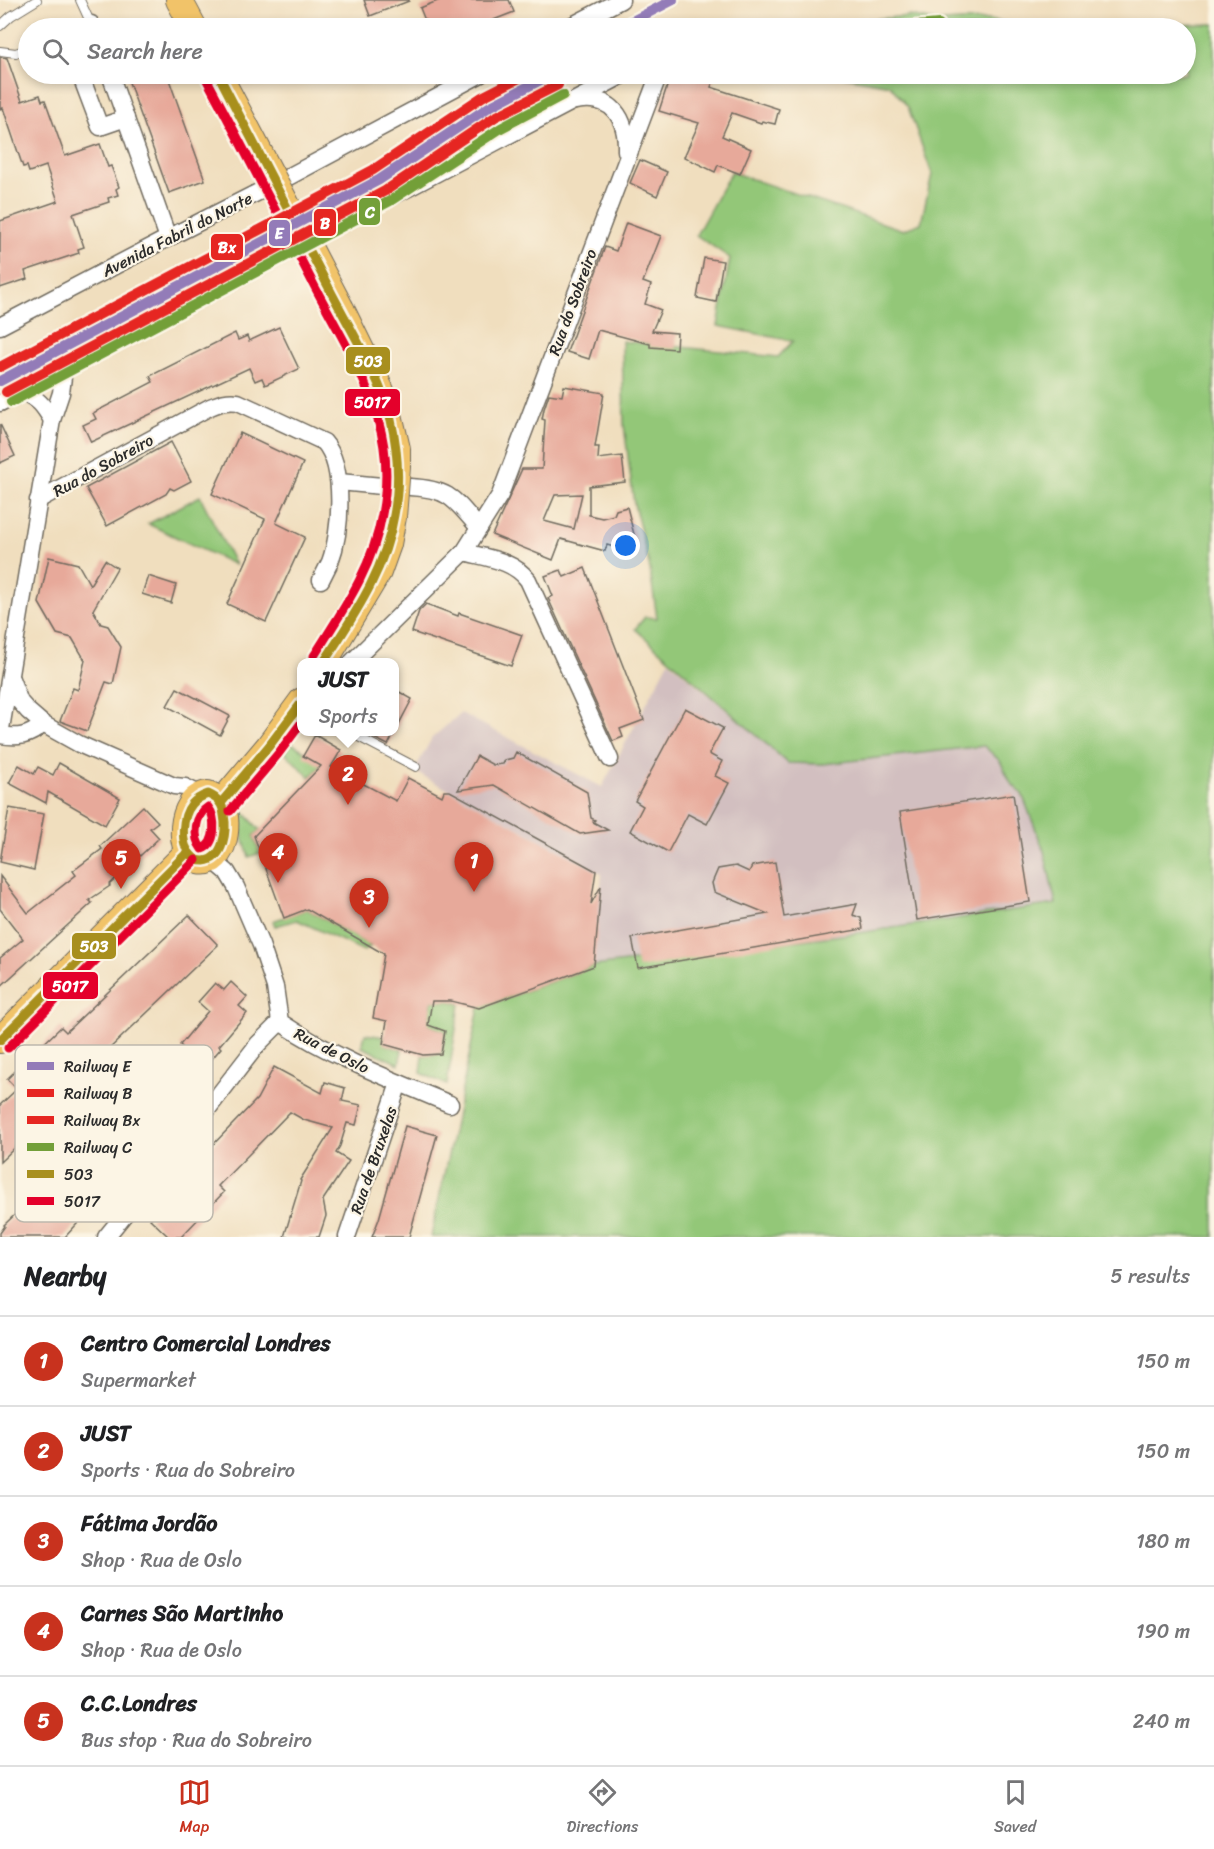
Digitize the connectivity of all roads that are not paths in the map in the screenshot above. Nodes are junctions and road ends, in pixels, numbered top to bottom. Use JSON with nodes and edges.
{"nodes":[{"id":1,"x":37,"y":0,"type":"edge"},
{"id":2,"x":80,"y":0,"type":"edge"},
{"id":3,"x":179,"y":0,"type":"edge"},
{"id":4,"x":621,"y":0,"type":"edge"},
{"id":5,"x":85,"y":18,"type":"edge"},
{"id":6,"x":189,"y":18,"type":"edge"},
{"id":7,"x":586,"y":18,"type":"edge"},
{"id":8,"x":0,"y":26,"type":"edge"},
{"id":9,"x":0,"y":51,"type":"edge"},
{"id":10,"x":18,"y":51,"type":"edge"},
{"id":11,"x":84,"y":84,"type":"edge"},
{"id":12,"x":114,"y":84,"type":"edge"},
{"id":13,"x":223,"y":84,"type":"edge"},
{"id":14,"x":462,"y":84,"type":"edge"},
{"id":15,"x":606,"y":84,"type":"edge"},
{"id":16,"x":654,"y":84,"type":"edge"},
{"id":17,"x":569,"y":103,"type":"junction"},
{"id":18,"x":126,"y":118,"type":"junction"},
{"id":19,"x":625,"y":160,"type":"junction"},
{"id":20,"x":168,"y":238,"type":"junction"},
{"id":21,"x":0,"y":326,"type":"edge"},
{"id":22,"x":64,"y":369,"type":"junction"},
{"id":23,"x":22,"y":392,"type":"junction"},
{"id":24,"x":0,"y":403,"type":"edge"},
{"id":25,"x":52,"y":420,"type":"junction"},
{"id":26,"x":339,"y":482,"type":"junction"},
{"id":27,"x":382,"y":486,"type":"dead end"},
{"id":28,"x":410,"y":487,"type":"dead end"},
{"id":29,"x":38,"y":500,"type":"junction"},
{"id":30,"x":479,"y":528,"type":"junction"},
{"id":31,"x":464,"y":552,"type":"junction"},
{"id":32,"x":321,"y":580,"type":"dead end"},
{"id":33,"x":343,"y":658,"type":"edge"},
{"id":34,"x":5,"y":677,"type":"edge"},
{"id":35,"x":297,"y":708,"type":"edge"},
{"id":36,"x":43,"y":724,"type":"junction"},
{"id":37,"x":0,"y":735,"type":"edge"},
{"id":38,"x":358,"y":736,"type":"edge"},
{"id":39,"x":610,"y":759,"type":"dead end"},
{"id":40,"x":416,"y":767,"type":"dead end"},
{"id":41,"x":203,"y":803,"type":"junction"},
{"id":42,"x":224,"y":842,"type":"junction"},
{"id":43,"x":196,"y":856,"type":"junction"},
{"id":44,"x":236,"y":887,"type":"junction"},
{"id":45,"x":280,"y":1022,"type":"junction"},
{"id":46,"x":0,"y":1040,"type":"edge"},
{"id":47,"x":399,"y":1083,"type":"junction"},
{"id":48,"x":213,"y":1102,"type":"edge"},
{"id":49,"x":450,"y":1104,"type":"dead end"},
{"id":50,"x":118,"y":1222,"type":"edge"},
{"id":51,"x":106,"y":1237,"type":"edge"},
{"id":52,"x":347,"y":1237,"type":"edge"}],
"edges":[{"from":1,"to":8,"type":"lane"},
{"from":2,"to":5,"type":"lane"},
{"from":3,"to":6,"type":"main road"},
{"from":4,"to":7,"type":"street"},
{"from":9,"to":10,"type":"lane"},
{"from":11,"to":18,"type":"street"},
{"from":12,"to":18,"type":"street"},
{"from":13,"to":33,"type":"main road","bridge":true},
{"from":14,"to":20,"type":"street","name":"Avenida Fabril do Norte"},
{"from":15,"to":17,"type":"street"},
{"from":16,"to":19,"type":"street","name":"Rua do Sobreiro"},
{"from":17,"to":19,"type":"street"},
{"from":17,"to":22,"type":"street"},
{"from":18,"to":20,"type":"street"},
{"from":19,"to":30,"type":"street","name":"Rua do Sobreiro"},
{"from":20,"to":21,"type":"street","name":"Avenida Fabril do Norte"},
{"from":22,"to":23,"type":"street"},
{"from":22,"to":25,"type":"street"},
{"from":23,"to":24,"type":"street"},
{"from":23,"to":25,"type":"street"},
{"from":25,"to":29,"type":"street"},
{"from":26,"to":27,"type":"street"},
{"from":26,"to":29,"type":"street","name":"Rua do Sobreiro"},
{"from":26,"to":32,"type":"street","name":"Rua do Sobreiro"},
{"from":28,"to":30,"type":"street"},
{"from":29,"to":34,"type":"street"},
{"from":30,"to":31,"type":"street","name":"Rua do Sobreiro"},
{"from":31,"to":33,"type":"street","name":"Rua do Sobreiro"},
{"from":31,"to":39,"type":"street"},
{"from":34,"to":36,"type":"street"},
{"from":34,"to":37,"type":"street"},
{"from":35,"to":41,"type":"main road"},
{"from":36,"to":37,"type":"street"},
{"from":36,"to":41,"type":"street"},
{"from":38,"to":40,"type":"lane"},
{"from":41,"to":42,"type":"main road"},
{"from":41,"to":43,"type":"main road"},
{"from":42,"to":43,"type":"main road"},
{"from":42,"to":44,"type":"street","name":"Rua de Oslo"},
{"from":43,"to":44,"type":"street","name":"Rua de Oslo"},
{"from":43,"to":46,"type":"main road"},
{"from":44,"to":45,"type":"street","name":"Rua de Oslo"},
{"from":45,"to":47,"type":"street","name":"Rua de Oslo"},
{"from":45,"to":48,"type":"street"},
{"from":47,"to":49,"type":"street","name":"Rua de Oslo"},
{"from":47,"to":52,"type":"street","name":"Rua de Bruxelas"},
{"from":50,"to":51,"type":"street"}]}
